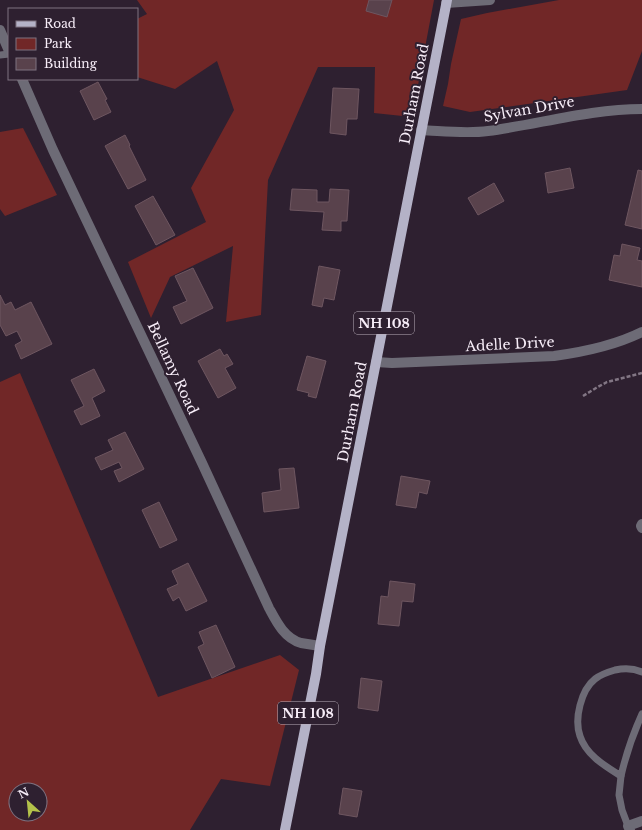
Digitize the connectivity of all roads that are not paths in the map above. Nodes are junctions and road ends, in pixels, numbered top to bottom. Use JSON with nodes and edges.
{"nodes":[{"id":1,"x":490,"y":0,"type":"edge"},
{"id":2,"x":446,"y":1,"type":"edge"},
{"id":3,"x":0,"y":30,"type":"edge"},
{"id":4,"x":8,"y":48,"type":"edge"},
{"id":5,"x":22,"y":80,"type":"edge"},
{"id":6,"x":642,"y":109,"type":"edge"},
{"id":7,"x":421,"y":130,"type":"junction"},
{"id":8,"x":642,"y":332,"type":"edge"},
{"id":9,"x":376,"y":362,"type":"junction"},
{"id":10,"x":642,"y":524,"type":"edge"},
{"id":11,"x":642,"y":528,"type":"edge"},
{"id":12,"x":320,"y":646,"type":"junction"},
{"id":13,"x":642,"y":672,"type":"edge"},
{"id":14,"x":642,"y":714,"type":"edge"},
{"id":15,"x":621,"y":776,"type":"junction"},
{"id":16,"x":642,"y":822,"type":"edge"},
{"id":17,"x":629,"y":828,"type":"edge"},
{"id":18,"x":286,"y":830,"type":"edge"}],
"edges":[{"from":1,"to":2,"type":"street"},
{"from":2,"to":7,"type":"main road","name":"Durham Road","number":"NH 108"},
{"from":3,"to":4,"type":"street"},
{"from":5,"to":12,"type":"street","name":"Bellamy Road"},
{"from":6,"to":7,"type":"street","name":"Sylvan Drive"},
{"from":7,"to":9,"type":"main road","name":"Durham Road","number":"NH 108"},
{"from":8,"to":9,"type":"street","name":"Adelle Drive"},
{"from":9,"to":12,"type":"main road","name":"Durham Road","number":"NH 108"},
{"from":10,"to":11,"type":"street"},
{"from":12,"to":18,"type":"main road","name":"Durham Road","number":"NH 108"},
{"from":13,"to":15,"type":"lane"},
{"from":14,"to":15,"type":"lane"},
{"from":15,"to":17,"type":"lane"},
{"from":16,"to":17,"type":"street"}]}
